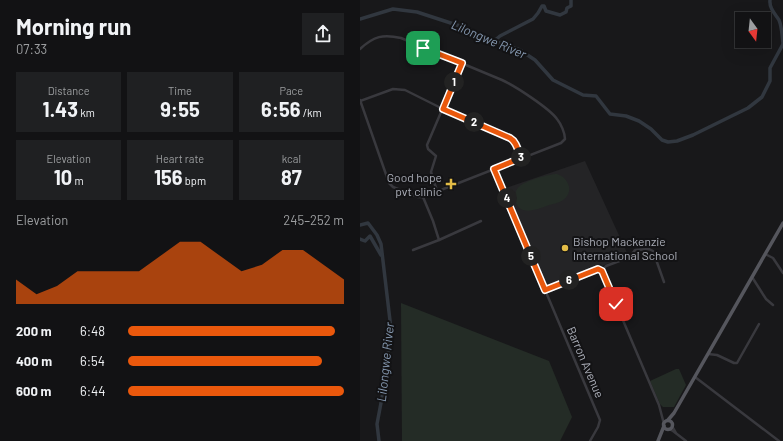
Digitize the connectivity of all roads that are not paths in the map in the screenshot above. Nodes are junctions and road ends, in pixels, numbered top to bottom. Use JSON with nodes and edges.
{"nodes":[{"id":1,"x":360,"y":49,"type":"edge"},
{"id":2,"x":462,"y":63,"type":"junction"},
{"id":3,"x":360,"y":100,"type":"edge"},
{"id":4,"x":443,"y":109,"type":"junction"},
{"id":5,"x":521,"y":158,"type":"junction"},
{"id":6,"x":494,"y":169,"type":"junction"},
{"id":7,"x":437,"y":191,"type":"junction"},
{"id":8,"x":422,"y":197,"type":"junction"},
{"id":9,"x":481,"y":221,"type":"dead end"},
{"id":10,"x":783,"y":223,"type":"edge"},
{"id":11,"x":439,"y":240,"type":"junction"},
{"id":12,"x":413,"y":250,"type":"dead end"},
{"id":13,"x":765,"y":254,"type":"junction"},
{"id":14,"x":602,"y":271,"type":"junction"},
{"id":15,"x":783,"y":273,"type":"edge"},
{"id":16,"x":752,"y":276,"type":"junction"},
{"id":17,"x":664,"y":282,"type":"dead end"},
{"id":18,"x":545,"y":290,"type":"junction"},
{"id":19,"x":773,"y":305,"type":"dead end"},
{"id":20,"x":759,"y":324,"type":"dead end"},
{"id":21,"x":708,"y":354,"type":"junction"},
{"id":22,"x":694,"y":377,"type":"junction"},
{"id":23,"x":674,"y":413,"type":"junction"},
{"id":24,"x":663,"y":415,"type":"junction"},
{"id":25,"x":668,"y":420,"type":"junction"},
{"id":26,"x":672,"y":424,"type":"junction"},
{"id":27,"x":664,"y":425,"type":"junction"},
{"id":28,"x":669,"y":429,"type":"junction"},
{"id":29,"x":676,"y":433,"type":"junction"},
{"id":30,"x":661,"y":436,"type":"junction"},
{"id":31,"x":590,"y":441,"type":"edge"},
{"id":32,"x":658,"y":441,"type":"edge"},
{"id":33,"x":686,"y":441,"type":"edge"},
{"id":34,"x":779,"y":441,"type":"edge"}],
"edges":[{"from":1,"to":2,"type":"street"},
{"from":2,"to":4,"type":"street"},
{"from":2,"to":5,"type":"street"},
{"from":3,"to":4,"type":"street"},
{"from":3,"to":8,"type":"street"},
{"from":4,"to":5,"type":"street"},
{"from":4,"to":7,"type":"street"},
{"from":5,"to":6,"type":"street"},
{"from":6,"to":7,"type":"street"},
{"from":6,"to":18,"type":"street","name":"Barron Avenue"},
{"from":7,"to":8,"type":"street"},
{"from":8,"to":11,"type":"street"},
{"from":9,"to":11,"type":"street"},
{"from":10,"to":13,"type":"main road"},
{"from":11,"to":12,"type":"street"},
{"from":13,"to":15,"type":"street"},
{"from":13,"to":16,"type":"main road"},
{"from":14,"to":17,"type":"street"},
{"from":14,"to":18,"type":"street"},
{"from":14,"to":24,"type":"street"},
{"from":16,"to":19,"type":"street"},
{"from":16,"to":21,"type":"main road"},
{"from":18,"to":31,"type":"street","name":"Barron Avenue"},
{"from":20,"to":21,"type":"street"},
{"from":21,"to":22,"type":"main road"},
{"from":22,"to":23,"type":"main road"},
{"from":22,"to":34,"type":"street"},
{"from":23,"to":25,"type":"main road"},
{"from":23,"to":26,"type":"main road"},
{"from":24,"to":25,"type":"street"},
{"from":24,"to":27,"type":"street"},
{"from":25,"to":26,"type":"main road"},
{"from":25,"to":27,"type":"main road"},
{"from":26,"to":28,"type":"main road"},
{"from":26,"to":29,"type":"street"},
{"from":27,"to":28,"type":"main road"},
{"from":27,"to":30,"type":"main road"},
{"from":28,"to":29,"type":"street"},
{"from":28,"to":30,"type":"main road"},
{"from":29,"to":33,"type":"street"},
{"from":30,"to":32,"type":"main road"}]}
